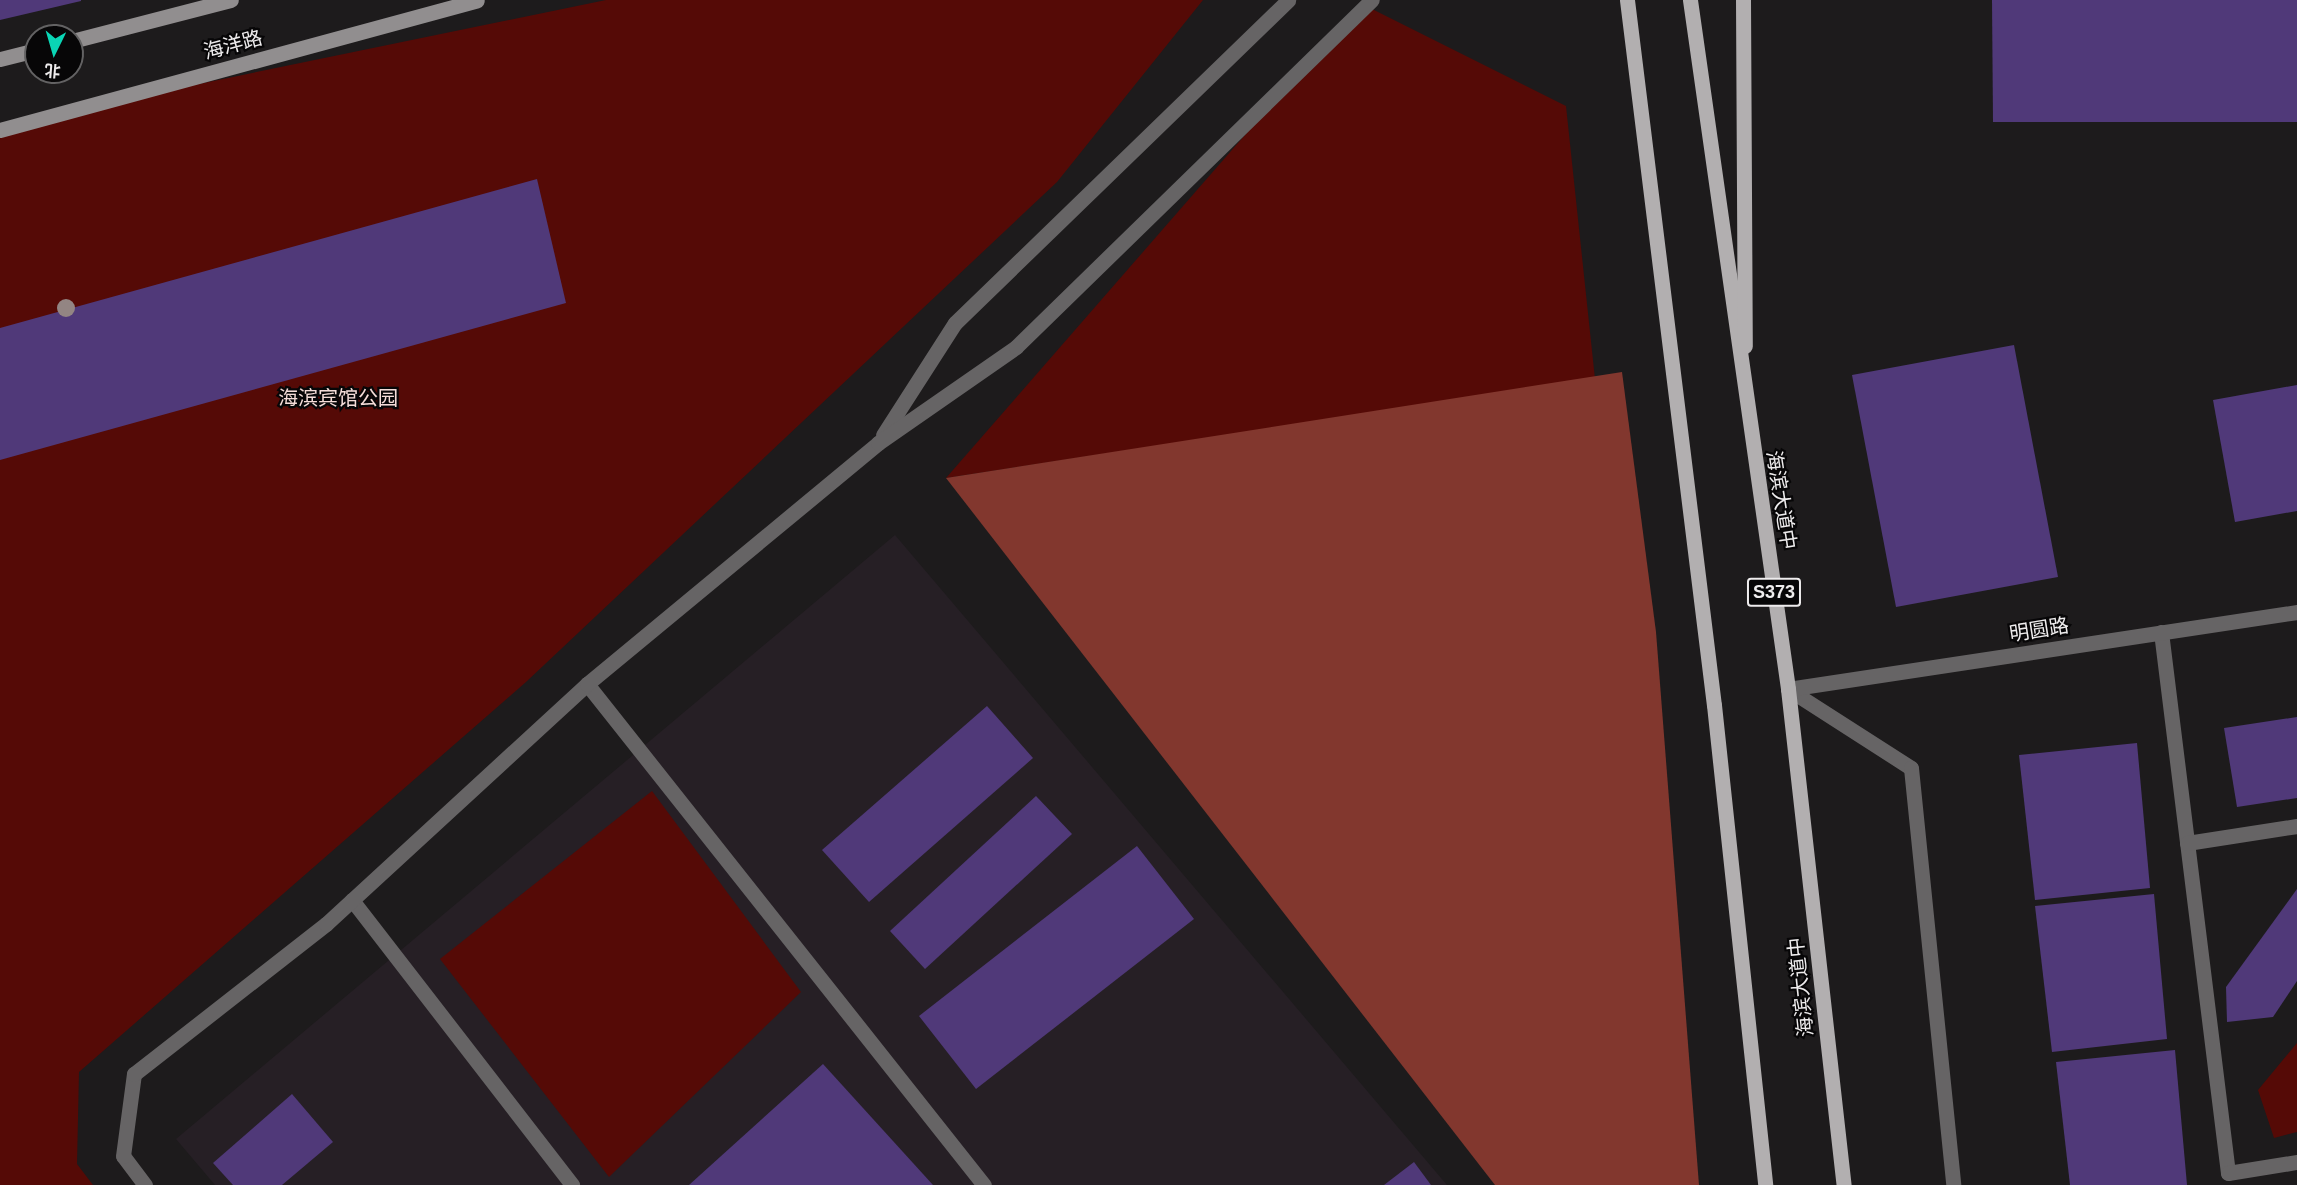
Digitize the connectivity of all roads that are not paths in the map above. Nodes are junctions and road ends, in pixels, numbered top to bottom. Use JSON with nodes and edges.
{"nodes":[{"id":1,"x":231,"y":0,"type":"edge"},
{"id":2,"x":477,"y":0,"type":"edge"},
{"id":3,"x":1288,"y":0,"type":"edge"},
{"id":4,"x":1372,"y":0,"type":"edge"},
{"id":5,"x":1627,"y":0,"type":"edge"},
{"id":6,"x":1690,"y":0,"type":"edge"},
{"id":7,"x":1743,"y":0,"type":"edge"},
{"id":8,"x":183,"y":6,"type":"edge"},
{"id":9,"x":84,"y":37,"type":"edge"},
{"id":10,"x":24,"y":53,"type":"edge"},
{"id":11,"x":0,"y":59,"type":"edge"},
{"id":12,"x":0,"y":130,"type":"edge"},
{"id":13,"x":1746,"y":406,"type":"junction"},
{"id":14,"x":878,"y":443,"type":"junction"},
{"id":15,"x":2297,"y":612,"type":"edge"},
{"id":16,"x":2161,"y":632,"type":"junction"},
{"id":17,"x":587,"y":684,"type":"junction"},
{"id":18,"x":1788,"y":690,"type":"junction"},
{"id":19,"x":2297,"y":826,"type":"edge"},
{"id":20,"x":2187,"y":843,"type":"junction"},
{"id":21,"x":352,"y":900,"type":"junction"},
{"id":22,"x":2297,"y":1162,"type":"edge"},
{"id":23,"x":2229,"y":1179,"type":"edge"},
{"id":24,"x":145,"y":1185,"type":"edge"},
{"id":25,"x":572,"y":1185,"type":"edge"},
{"id":26,"x":984,"y":1185,"type":"edge"},
{"id":27,"x":1765,"y":1185,"type":"edge"},
{"id":28,"x":1844,"y":1185,"type":"edge"},
{"id":29,"x":1953,"y":1185,"type":"edge"}],
"edges":[{"from":1,"to":8,"type":"street"},
{"from":2,"to":12,"type":"street","name":"海洋路"},
{"from":3,"to":14,"type":"street"},
{"from":4,"to":14,"type":"street"},
{"from":5,"to":27,"type":"main road"},
{"from":6,"to":13,"type":"main road","name":"海滨大道中","number":"S373"},
{"from":7,"to":13,"type":"main road"},
{"from":8,"to":9,"type":"street"},
{"from":10,"to":11,"type":"street"},
{"from":13,"to":18,"type":"main road","name":"海滨大道中","number":"S373"},
{"from":14,"to":17,"type":"street"},
{"from":15,"to":16,"type":"street","name":"明圆路"},
{"from":16,"to":18,"type":"street","name":"明圆路"},
{"from":16,"to":20,"type":"street"},
{"from":17,"to":21,"type":"street"},
{"from":17,"to":26,"type":"street"},
{"from":18,"to":28,"type":"main road","name":"海滨大道中","number":"S373"},
{"from":18,"to":29,"type":"street"},
{"from":19,"to":20,"type":"street"},
{"from":20,"to":23,"type":"street"},
{"from":21,"to":24,"type":"street"},
{"from":21,"to":25,"type":"street"},
{"from":22,"to":23,"type":"street"}]}
